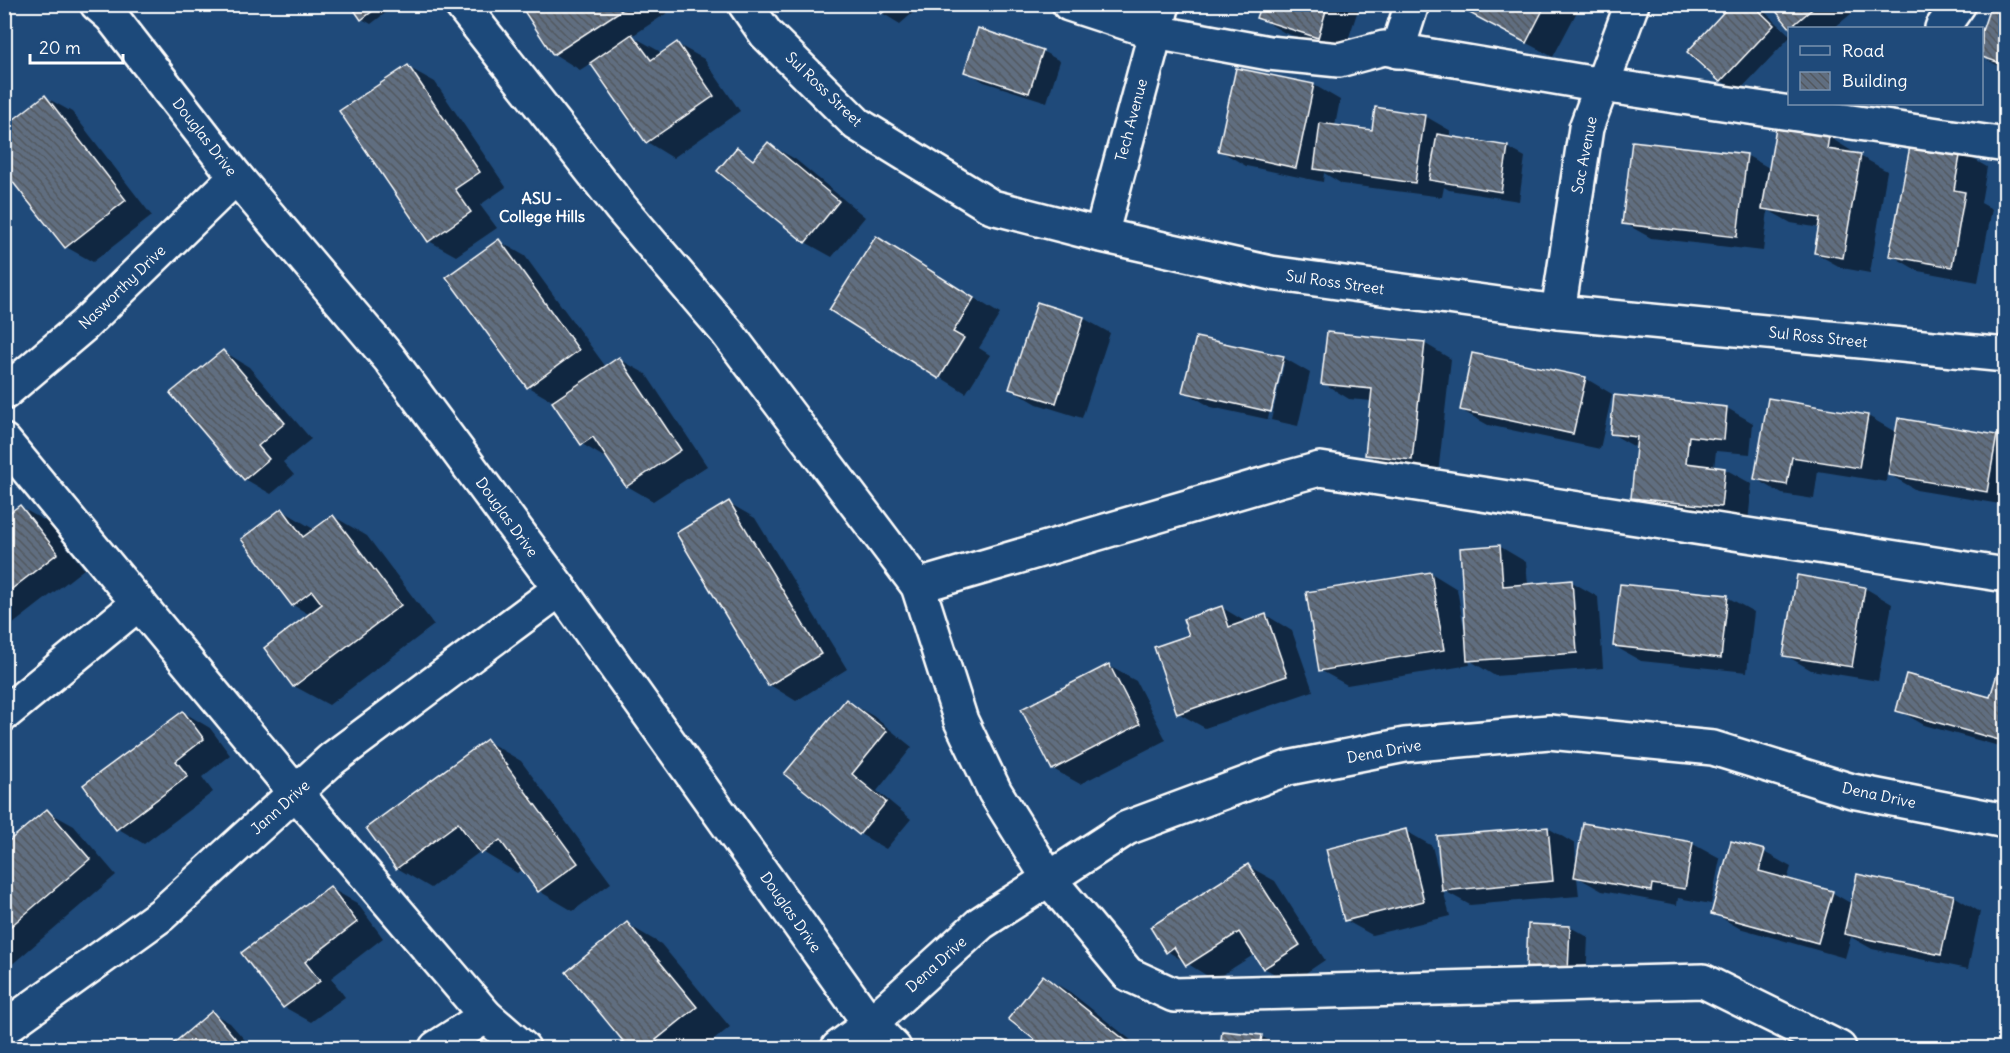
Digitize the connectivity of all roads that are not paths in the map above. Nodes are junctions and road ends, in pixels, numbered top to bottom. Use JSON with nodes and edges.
{"nodes":[{"id":1,"x":97,"y":4,"type":"edge"},
{"id":2,"x":461,"y":4,"type":"edge"},
{"id":3,"x":745,"y":4,"type":"edge"},
{"id":4,"x":1069,"y":4,"type":"edge"},
{"id":5,"x":1412,"y":4,"type":"edge"},
{"id":6,"x":1632,"y":4,"type":"edge"},
{"id":7,"x":1959,"y":4,"type":"edge"},
{"id":8,"x":1159,"y":18,"type":"edge"},
{"id":9,"x":1943,"y":27,"type":"edge"},
{"id":10,"x":1397,"y":51,"type":"junction"},
{"id":11,"x":1602,"y":85,"type":"junction"},
{"id":12,"x":1788,"y":104,"type":"edge"},
{"id":13,"x":1793,"y":105,"type":"edge"},
{"id":14,"x":1879,"y":114,"type":"edge"},
{"id":15,"x":2006,"y":145,"type":"edge"},
{"id":16,"x":236,"y":177,"type":"junction"},
{"id":17,"x":1101,"y":235,"type":"junction"},
{"id":18,"x":1558,"y":312,"type":"junction"},
{"id":19,"x":2006,"y":355,"type":"edge"},
{"id":20,"x":4,"y":393,"type":"edge"},
{"id":21,"x":4,"y":441,"type":"edge"},
{"id":22,"x":2006,"y":575,"type":"edge"},
{"id":23,"x":918,"y":586,"type":"junction"},
{"id":24,"x":560,"y":589,"type":"junction"},
{"id":25,"x":139,"y":603,"type":"junction"},
{"id":26,"x":4,"y":714,"type":"edge"},
{"id":27,"x":296,"y":792,"type":"junction"},
{"id":28,"x":2006,"y":821,"type":"edge"},
{"id":29,"x":1048,"y":879,"type":"junction"},
{"id":30,"x":486,"y":1016,"type":"junction"},
{"id":31,"x":870,"y":1024,"type":"junction"},
{"id":32,"x":4,"y":1028,"type":"edge"},
{"id":33,"x":436,"y":1048,"type":"edge"},
{"id":34,"x":523,"y":1048,"type":"edge"},
{"id":35,"x":838,"y":1048,"type":"edge"},
{"id":36,"x":894,"y":1048,"type":"edge"},
{"id":37,"x":1839,"y":1048,"type":"edge"}],
"edges":[{"from":1,"to":16,"type":"street","name":"Douglas Drive"},
{"from":2,"to":23,"type":"street"},
{"from":3,"to":17,"type":"street","name":"Sul Ross Street"},
{"from":4,"to":8,"type":"street"},
{"from":5,"to":10,"type":"street"},
{"from":6,"to":11,"type":"street","name":"Sac Avenue"},
{"from":7,"to":9,"type":"street"},
{"from":8,"to":10,"type":"street"},
{"from":8,"to":17,"type":"street","name":"Tech Avenue"},
{"from":10,"to":11,"type":"street"},
{"from":11,"to":12,"type":"street"},
{"from":11,"to":18,"type":"street","name":"Sac Avenue"},
{"from":13,"to":14,"type":"street"},
{"from":14,"to":15,"type":"street"},
{"from":16,"to":20,"type":"street","name":"Nasworthy Drive"},
{"from":16,"to":24,"type":"street","name":"Douglas Drive"},
{"from":17,"to":18,"type":"street","name":"Sul Ross Street"},
{"from":18,"to":19,"type":"street","name":"Sul Ross Street"},
{"from":21,"to":25,"type":"street"},
{"from":22,"to":23,"type":"street"},
{"from":23,"to":29,"type":"street"},
{"from":24,"to":27,"type":"street","name":"Jann Drive"},
{"from":24,"to":31,"type":"street","name":"Douglas Drive"},
{"from":25,"to":26,"type":"street"},
{"from":25,"to":27,"type":"street"},
{"from":27,"to":30,"type":"street"},
{"from":27,"to":32,"type":"street","name":"Jann Drive"},
{"from":28,"to":29,"type":"street","name":"Dena Drive"},
{"from":29,"to":31,"type":"street","name":"Dena Drive"},
{"from":29,"to":37,"type":"street"},
{"from":30,"to":33,"type":"street"},
{"from":30,"to":34,"type":"street"},
{"from":31,"to":35,"type":"street","name":"Dena Drive"},
{"from":31,"to":36,"type":"street","name":"Douglas Drive"}]}
